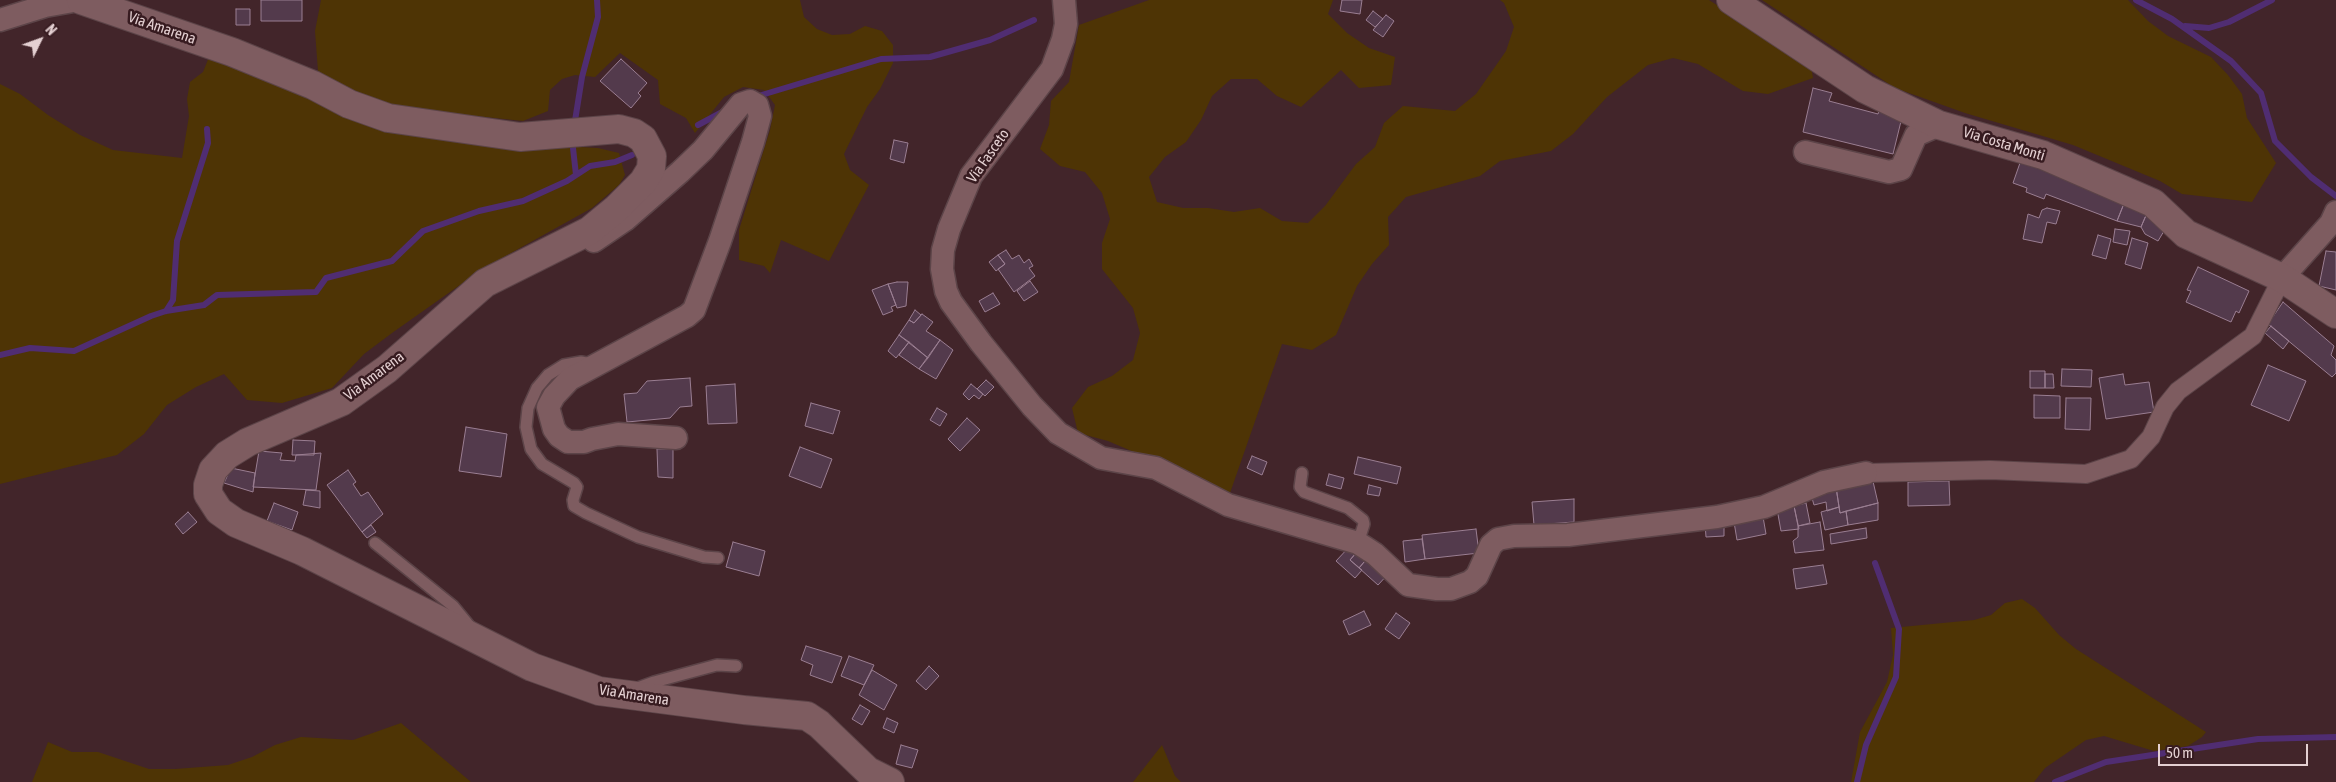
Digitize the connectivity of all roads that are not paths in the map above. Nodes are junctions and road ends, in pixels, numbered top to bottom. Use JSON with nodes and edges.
{"nodes":[{"id":1,"x":80,"y":0,"type":"edge"},
{"id":2,"x":1064,"y":0,"type":"edge"},
{"id":3,"x":1731,"y":0,"type":"edge"},
{"id":4,"x":0,"y":20,"type":"edge"},
{"id":5,"x":1939,"y":125,"type":"junction"},
{"id":6,"x":1805,"y":152,"type":"dead end"},
{"id":7,"x":2336,"y":212,"type":"edge"},
{"id":8,"x":551,"y":250,"type":"junction"},
{"id":9,"x":2282,"y":278,"type":"junction"},
{"id":10,"x":2329,"y":306,"type":"edge"},
{"id":11,"x":596,"y":364,"type":"junction"},
{"id":12,"x":676,"y":438,"type":"dead end"},
{"id":13,"x":1302,"y":473,"type":"dead end"},
{"id":14,"x":1866,"y":473,"type":"joint"},
{"id":15,"x":375,"y":543,"type":"dead end"},
{"id":16,"x":1358,"y":543,"type":"junction"},
{"id":17,"x":718,"y":558,"type":"dead end"},
{"id":18,"x":480,"y":640,"type":"junction"},
{"id":19,"x":736,"y":666,"type":"dead end"},
{"id":20,"x":622,"y":694,"type":"junction"},
{"id":21,"x":890,"y":782,"type":"edge"}],
"edges":[{"from":1,"to":4,"type":"street"},
{"from":1,"to":8,"type":"street","name":"Via Amarena"},
{"from":2,"to":16,"type":"street","name":"Via Fasceto"},
{"from":3,"to":5,"type":"street","name":"Via Costa Monti"},
{"from":5,"to":6,"type":"street"},
{"from":5,"to":9,"type":"street","name":"Via Costa Monti"},
{"from":7,"to":9,"type":"street"},
{"from":8,"to":11,"type":"street"},
{"from":8,"to":18,"type":"street","name":"Via Amarena"},
{"from":9,"to":10,"type":"street","name":"Via Costa Monti"},
{"from":9,"to":14,"type":"street"},
{"from":11,"to":12,"type":"street"},
{"from":11,"to":17,"type":"lane"},
{"from":13,"to":16,"type":"lane"},
{"from":14,"to":16,"type":"street","name":"Via Fasceto"},
{"from":15,"to":18,"type":"lane"},
{"from":18,"to":20,"type":"street","name":"Via Amarena"},
{"from":19,"to":20,"type":"lane"},
{"from":20,"to":21,"type":"street","name":"Via Amarena"}]}
